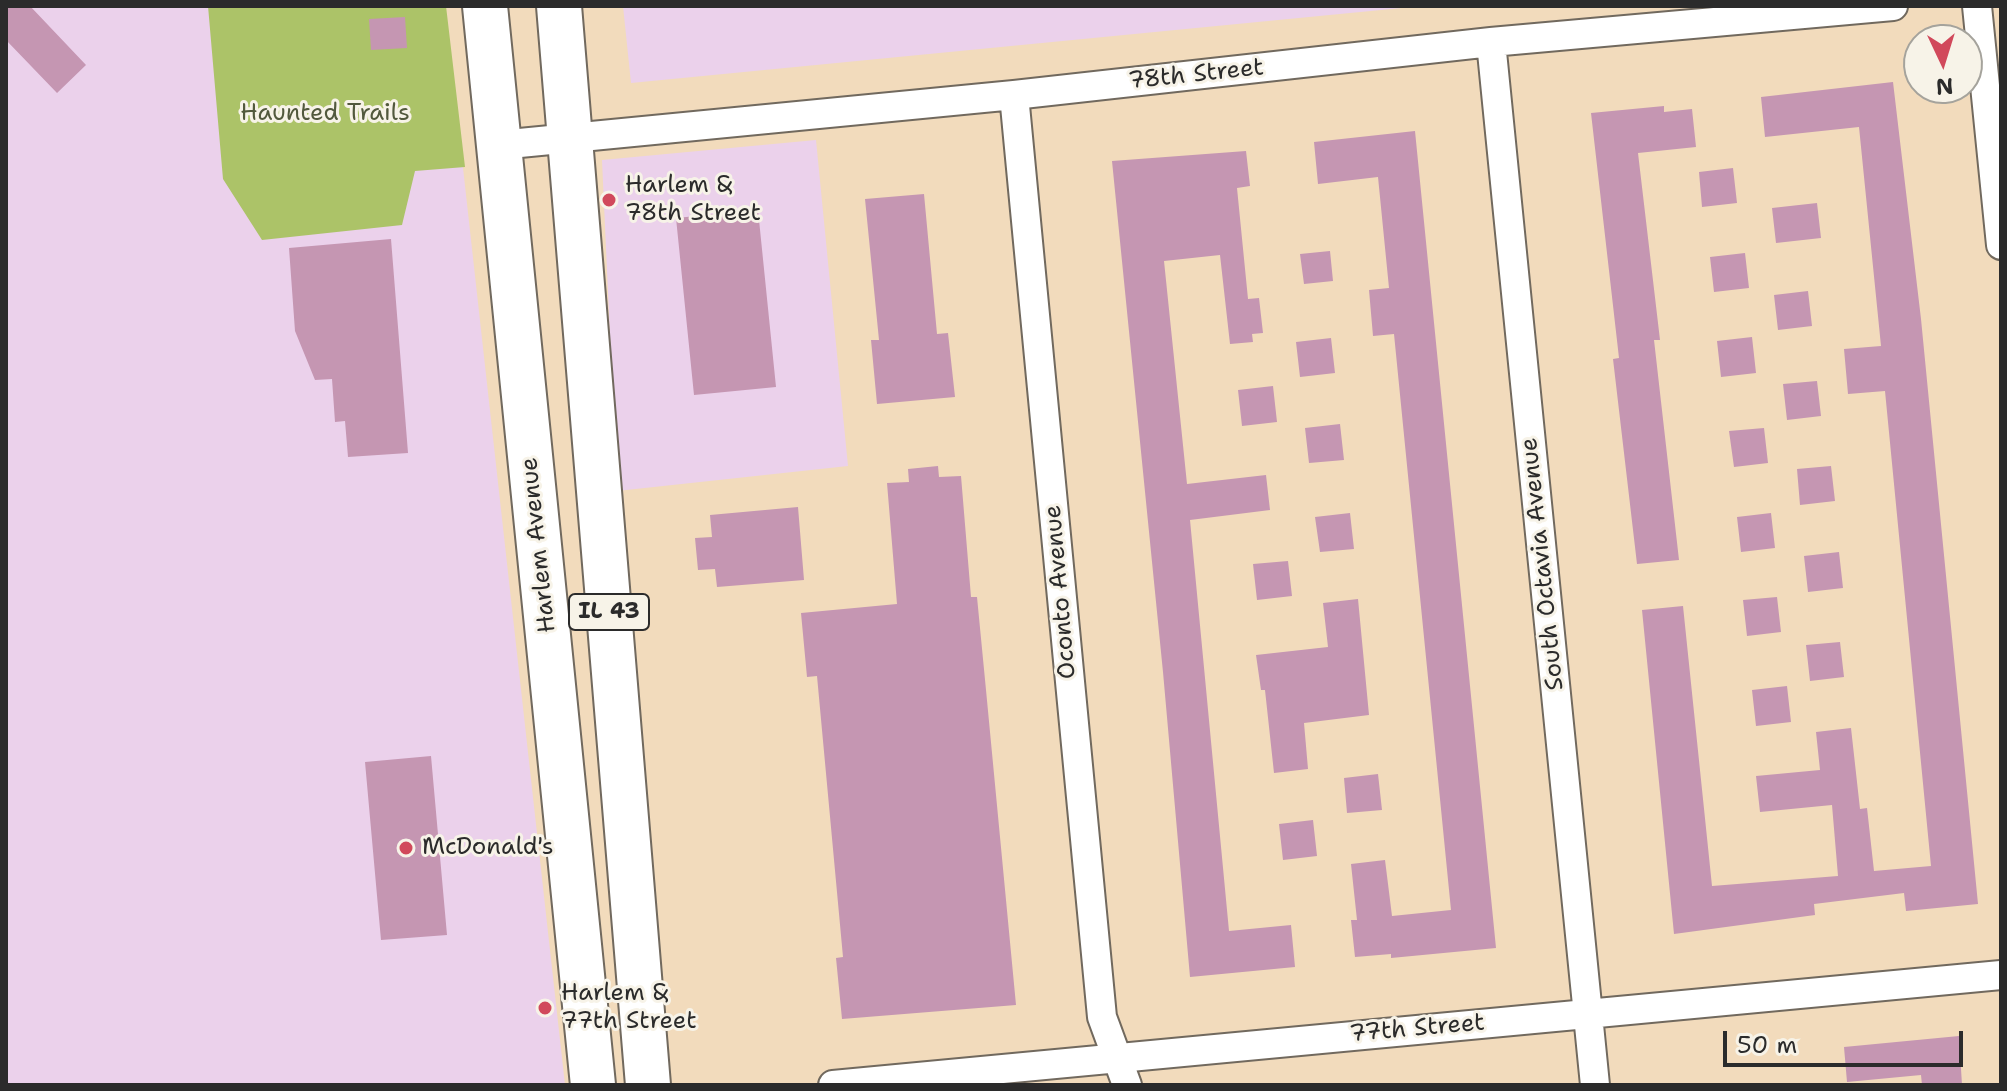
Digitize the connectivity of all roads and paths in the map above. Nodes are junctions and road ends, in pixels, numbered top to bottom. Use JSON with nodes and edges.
{"nodes":[{"id":1,"x":485,"y":6,"type":"edge"},
{"id":2,"x":559,"y":6,"type":"edge"},
{"id":3,"x":1893,"y":6,"type":"edge"},
{"id":4,"x":1977,"y":6,"type":"edge"},
{"id":5,"x":1491,"y":42,"type":"junction"},
{"id":6,"x":1014,"y":95,"type":"junction"},
{"id":7,"x":570,"y":139,"type":"junction"},
{"id":8,"x":499,"y":145,"type":"junction"},
{"id":9,"x":2001,"y":245,"type":"edge"},
{"id":10,"x":2001,"y":975,"type":"edge"},
{"id":11,"x":1588,"y":1013,"type":"junction"},
{"id":12,"x":1116,"y":1057,"type":"junction"},
{"id":13,"x":593,"y":1085,"type":"edge"},
{"id":14,"x":648,"y":1085,"type":"edge"},
{"id":15,"x":833,"y":1085,"type":"edge"},
{"id":16,"x":1127,"y":1085,"type":"edge"},
{"id":17,"x":1595,"y":1085,"type":"edge"}],
"edges":[{"from":1,"to":8,"type":"main road","name":"Harlem Avenue","number":"IL 43"},
{"from":2,"to":7,"type":"main road","number":"IL 43"},
{"from":3,"to":5,"type":"street","name":"78th Street"},
{"from":4,"to":9,"type":"street"},
{"from":5,"to":6,"type":"street","name":"78th Street"},
{"from":5,"to":11,"type":"street","name":"South Octavia Avenue"},
{"from":6,"to":7,"type":"street","name":"78th Street"},
{"from":6,"to":12,"type":"street","name":"Oconto Avenue"},
{"from":7,"to":8,"type":"street","name":"78th Street"},
{"from":7,"to":14,"type":"main road","number":"IL 43"},
{"from":8,"to":13,"type":"main road","name":"Harlem Avenue","number":"IL 43"},
{"from":10,"to":11,"type":"street","name":"77th Street"},
{"from":11,"to":12,"type":"street","name":"77th Street"},
{"from":11,"to":17,"type":"street","name":"South Octavia Avenue"},
{"from":12,"to":15,"type":"street","name":"77th Street"},
{"from":12,"to":16,"type":"street","name":"Oconto Avenue"}]}
